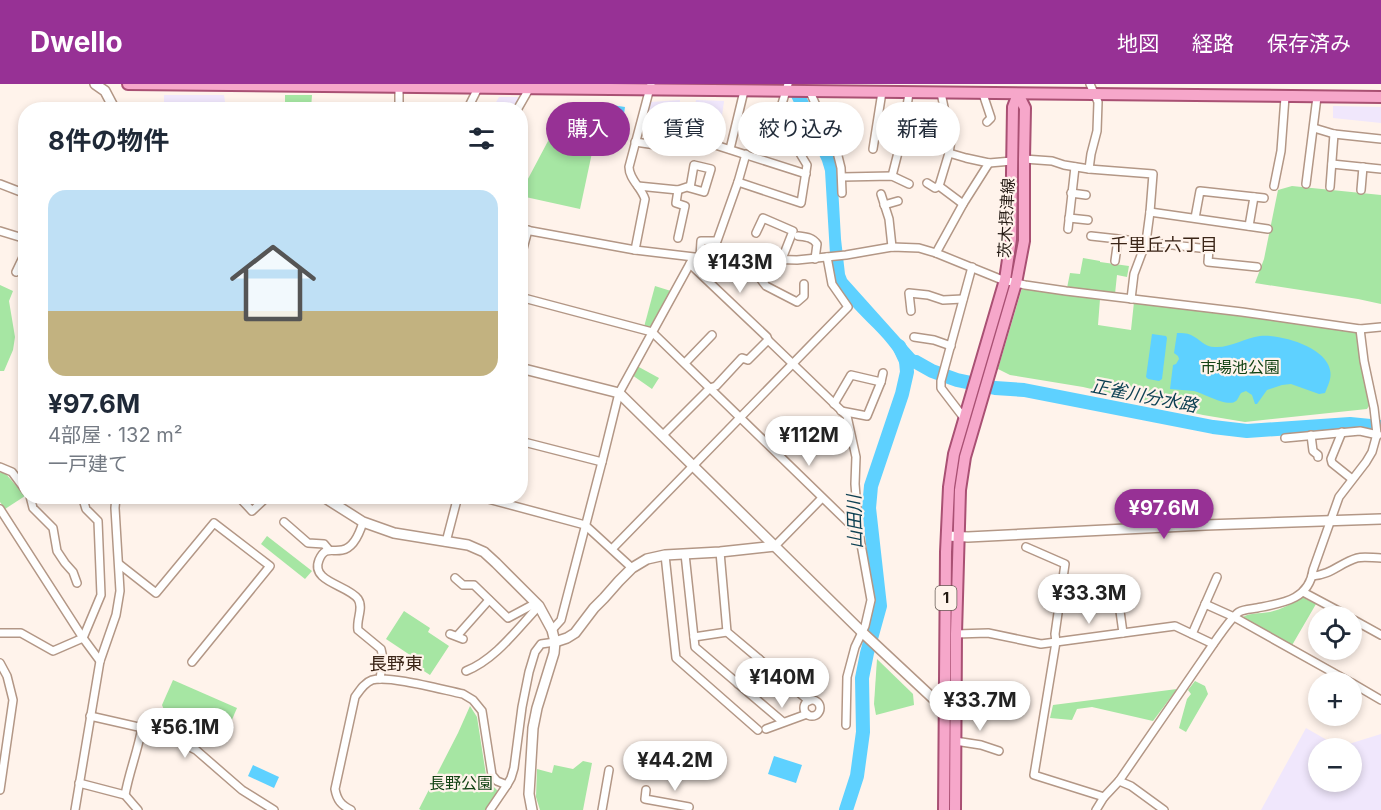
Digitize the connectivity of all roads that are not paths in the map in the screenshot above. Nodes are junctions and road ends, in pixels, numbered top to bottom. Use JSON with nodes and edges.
{"nodes":[{"id":1,"x":95,"y":84,"type":"edge"},
{"id":2,"x":128,"y":84,"type":"edge"},
{"id":3,"x":337,"y":85,"type":"edge"},
{"id":4,"x":399,"y":86,"type":"edge"},
{"id":5,"x":478,"y":87,"type":"junction"},
{"id":6,"x":650,"y":87,"type":"edge"},
{"id":7,"x":695,"y":87,"type":"edge"},
{"id":8,"x":529,"y":89,"type":"junction"},
{"id":9,"x":786,"y":89,"type":"edge"},
{"id":10,"x":1092,"y":89,"type":"edge"},
{"id":11,"x":976,"y":90,"type":"edge"},
{"id":12,"x":744,"y":91,"type":"junction"},
{"id":13,"x":809,"y":92,"type":"junction"},
{"id":14,"x":882,"y":92,"type":"junction"},
{"id":15,"x":909,"y":93,"type":"junction"},
{"id":16,"x":941,"y":93,"type":"junction"},
{"id":17,"x":1018,"y":94,"type":"junction"},
{"id":18,"x":1285,"y":97,"type":"junction"},
{"id":19,"x":1317,"y":97,"type":"junction"},
{"id":20,"x":1381,"y":97,"type":"edge"},
{"id":21,"x":111,"y":102,"type":"edge"},
{"id":22,"x":399,"y":102,"type":"edge"},
{"id":23,"x":471,"y":102,"type":"edge"},
{"id":24,"x":522,"y":102,"type":"edge"},
{"id":25,"x":943,"y":102,"type":"edge"},
{"id":26,"x":987,"y":122,"type":"dead end"},
{"id":27,"x":1314,"y":128,"type":"junction"},
{"id":28,"x":1334,"y":134,"type":"junction"},
{"id":29,"x":1381,"y":139,"type":"edge"},
{"id":30,"x":635,"y":142,"type":"junction"},
{"id":31,"x":642,"y":143,"type":"edge"},
{"id":32,"x":726,"y":148,"type":"edge"},
{"id":33,"x":730,"y":149,"type":"junction"},
{"id":34,"x":873,"y":149,"type":"dead end"},
{"id":35,"x":738,"y":152,"type":"edge"},
{"id":36,"x":745,"y":156,"type":"edge"},
{"id":37,"x":752,"y":156,"type":"edge"},
{"id":38,"x":948,"y":156,"type":"edge"},
{"id":39,"x":959,"y":156,"type":"edge"},
{"id":40,"x":1018,"y":160,"type":"junction"},
{"id":41,"x":989,"y":163,"type":"junction"},
{"id":42,"x":1332,"y":164,"type":"junction"},
{"id":43,"x":1075,"y":167,"type":"junction"},
{"id":44,"x":1363,"y":167,"type":"junction"},
{"id":45,"x":1089,"y":169,"type":"junction"},
{"id":46,"x":1381,"y":169,"type":"edge"},
{"id":47,"x":806,"y":174,"type":"junction"},
{"id":48,"x":892,"y":176,"type":"junction"},
{"id":49,"x":842,"y":177,"type":"junction"},
{"id":50,"x":738,"y":182,"type":"junction"},
{"id":51,"x":927,"y":183,"type":"dead end"},
{"id":52,"x":0,"y":184,"type":"edge"},
{"id":53,"x":909,"y":184,"type":"dead end"},
{"id":54,"x":1306,"y":184,"type":"dead end"},
{"id":55,"x":638,"y":186,"type":"junction"},
{"id":56,"x":939,"y":186,"type":"junction"},
{"id":57,"x":1274,"y":186,"type":"dead end"},
{"id":58,"x":1330,"y":187,"type":"dead end"},
{"id":59,"x":690,"y":188,"type":"dead end"},
{"id":60,"x":678,"y":190,"type":"junction"},
{"id":61,"x":1361,"y":190,"type":"dead end"},
{"id":62,"x":18,"y":191,"type":"edge"},
{"id":63,"x":842,"y":193,"type":"dead end"},
{"id":64,"x":1071,"y":193,"type":"junction"},
{"id":65,"x":881,"y":195,"type":"dead end"},
{"id":66,"x":1086,"y":195,"type":"dead end"},
{"id":67,"x":1254,"y":197,"type":"junction"},
{"id":68,"x":1264,"y":198,"type":"dead end"},
{"id":69,"x":898,"y":201,"type":"dead end"},
{"id":70,"x":963,"y":204,"type":"junction"},
{"id":71,"x":884,"y":205,"type":"junction"},
{"id":72,"x":1150,"y":212,"type":"junction"},
{"id":73,"x":1069,"y":218,"type":"junction"},
{"id":74,"x":1195,"y":218,"type":"junction"},
{"id":75,"x":1088,"y":220,"type":"dead end"},
{"id":76,"x":1249,"y":226,"type":"junction"},
{"id":77,"x":1068,"y":229,"type":"dead end"},
{"id":78,"x":1268,"y":229,"type":"dead end"},
{"id":79,"x":0,"y":231,"type":"edge"},
{"id":80,"x":528,"y":231,"type":"edge"},
{"id":81,"x":756,"y":233,"type":"dead end"},
{"id":82,"x":798,"y":236,"type":"dead end"},
{"id":83,"x":1090,"y":236,"type":"dead end"},
{"id":84,"x":18,"y":237,"type":"edge"},
{"id":85,"x":678,"y":238,"type":"dead end"},
{"id":86,"x":1118,"y":239,"type":"junction"},
{"id":87,"x":1146,"y":242,"type":"junction"},
{"id":88,"x":892,"y":248,"type":"junction"},
{"id":89,"x":635,"y":249,"type":"junction"},
{"id":90,"x":936,"y":253,"type":"junction"},
{"id":91,"x":827,"y":257,"type":"junction"},
{"id":92,"x":752,"y":258,"type":"junction"},
{"id":93,"x":695,"y":259,"type":"junction"},
{"id":94,"x":815,"y":259,"type":"junction"},
{"id":95,"x":782,"y":260,"type":"junction"},
{"id":96,"x":1115,"y":261,"type":"dead end"},
{"id":97,"x":972,"y":267,"type":"junction"},
{"id":98,"x":1257,"y":267,"type":"dead end"},
{"id":99,"x":18,"y":268,"type":"edge"},
{"id":100,"x":16,"y":272,"type":"dead end"},
{"id":101,"x":1011,"y":281,"type":"junction"},
{"id":102,"x":804,"y":284,"type":"dead end"},
{"id":103,"x":528,"y":299,"type":"edge"},
{"id":104,"x":963,"y":299,"type":"junction"},
{"id":105,"x":1131,"y":299,"type":"junction"},
{"id":106,"x":911,"y":311,"type":"dead end"},
{"id":107,"x":1381,"y":327,"type":"edge"},
{"id":108,"x":1360,"y":329,"type":"junction"},
{"id":109,"x":652,"y":332,"type":"junction"},
{"id":110,"x":712,"y":335,"type":"dead end"},
{"id":111,"x":914,"y":337,"type":"dead end"},
{"id":112,"x":768,"y":340,"type":"junction"},
{"id":113,"x":951,"y":346,"type":"junction"},
{"id":114,"x":684,"y":363,"type":"junction"},
{"id":115,"x":793,"y":365,"type":"junction"},
{"id":116,"x":528,"y":370,"type":"edge"},
{"id":117,"x":883,"y":372,"type":"dead end"},
{"id":118,"x":881,"y":382,"type":"junction"},
{"id":119,"x":710,"y":388,"type":"junction"},
{"id":120,"x":978,"y":392,"type":"junction"},
{"id":121,"x":619,"y":393,"type":"junction"},
{"id":122,"x":834,"y":404,"type":"junction"},
{"id":123,"x":841,"y":411,"type":"junction"},
{"id":124,"x":741,"y":417,"type":"junction"},
{"id":125,"x":1377,"y":417,"type":"edge"},
{"id":126,"x":964,"y":418,"type":"junction"},
{"id":127,"x":1342,"y":432,"type":"junction"},
{"id":128,"x":1378,"y":433,"type":"edge"},
{"id":129,"x":663,"y":435,"type":"junction"},
{"id":130,"x":1311,"y":435,"type":"junction"},
{"id":131,"x":1284,"y":438,"type":"dead end"},
{"id":132,"x":528,"y":443,"type":"edge"},
{"id":133,"x":1318,"y":457,"type":"dead end"},
{"id":134,"x":602,"y":462,"type":"junction"},
{"id":135,"x":693,"y":465,"type":"junction"},
{"id":136,"x":0,"y":466,"type":"edge"},
{"id":137,"x":1352,"y":479,"type":"junction"},
{"id":138,"x":18,"y":480,"type":"edge"},
{"id":139,"x":822,"y":498,"type":"junction"},
{"id":140,"x":32,"y":504,"type":"edge"},
{"id":141,"x":84,"y":504,"type":"edge"},
{"id":142,"x":115,"y":504,"type":"edge"},
{"id":143,"x":245,"y":504,"type":"edge"},
{"id":144,"x":259,"y":504,"type":"edge"},
{"id":145,"x":334,"y":504,"type":"edge"},
{"id":146,"x":456,"y":504,"type":"edge"},
{"id":147,"x":507,"y":504,"type":"edge"},
{"id":148,"x":0,"y":509,"type":"edge"},
{"id":149,"x":1381,"y":519,"type":"edge"},
{"id":150,"x":1330,"y":521,"type":"junction"},
{"id":151,"x":284,"y":522,"type":"dead end"},
{"id":152,"x":363,"y":522,"type":"junction"},
{"id":153,"x":585,"y":525,"type":"junction"},
{"id":154,"x":860,"y":533,"type":"junction"},
{"id":155,"x":952,"y":536,"type":"junction"},
{"id":156,"x":446,"y":542,"type":"junction"},
{"id":157,"x":775,"y":546,"type":"junction"},
{"id":158,"x":1026,"y":547,"type":"dead end"},
{"id":159,"x":612,"y":549,"type":"junction"},
{"id":160,"x":329,"y":550,"type":"junction"},
{"id":161,"x":720,"y":552,"type":"junction"},
{"id":162,"x":685,"y":554,"type":"junction"},
{"id":163,"x":665,"y":555,"type":"junction"},
{"id":164,"x":1381,"y":558,"type":"edge"},
{"id":165,"x":119,"y":564,"type":"junction"},
{"id":166,"x":632,"y":568,"type":"junction"},
{"id":167,"x":1312,"y":576,"type":"junction"},
{"id":168,"x":1217,"y":577,"type":"dead end"},
{"id":169,"x":455,"y":578,"type":"dead end"},
{"id":170,"x":77,"y":583,"type":"dead end"},
{"id":171,"x":1062,"y":588,"type":"junction"},
{"id":172,"x":1303,"y":592,"type":"junction"},
{"id":173,"x":489,"y":600,"type":"junction"},
{"id":174,"x":1205,"y":604,"type":"junction"},
{"id":175,"x":537,"y":605,"type":"junction"},
{"id":176,"x":1329,"y":606,"type":"edge"},
{"id":177,"x":1234,"y":617,"type":"junction"},
{"id":178,"x":1362,"y":625,"type":"edge"},
{"id":179,"x":552,"y":630,"type":"junction"},
{"id":180,"x":728,"y":632,"type":"junction"},
{"id":181,"x":0,"y":633,"type":"edge"},
{"id":182,"x":863,"y":633,"type":"junction"},
{"id":183,"x":1122,"y":633,"type":"junction"},
{"id":184,"x":956,"y":634,"type":"junction"},
{"id":185,"x":1192,"y":634,"type":"junction"},
{"id":186,"x":1381,"y":635,"type":"edge"},
{"id":187,"x":456,"y":636,"type":"dead end"},
{"id":188,"x":693,"y":637,"type":"junction"},
{"id":189,"x":83,"y":638,"type":"junction"},
{"id":190,"x":555,"y":642,"type":"junction"},
{"id":191,"x":1056,"y":642,"type":"junction"},
{"id":192,"x":1213,"y":644,"type":"junction"},
{"id":193,"x":759,"y":659,"type":"junction"},
{"id":194,"x":100,"y":661,"type":"junction"},
{"id":195,"x":192,"y":662,"type":"dead end"},
{"id":196,"x":0,"y":663,"type":"edge"},
{"id":197,"x":466,"y":671,"type":"dead end"},
{"id":198,"x":1332,"y":672,"type":"edge"},
{"id":199,"x":380,"y":679,"type":"junction"},
{"id":200,"x":738,"y":684,"type":"junction"},
{"id":201,"x":1362,"y":689,"type":"edge"},
{"id":202,"x":1381,"y":700,"type":"edge"},
{"id":203,"x":809,"y":701,"type":"junction"},
{"id":204,"x":950,"y":705,"type":"junction"},
{"id":205,"x":807,"y":714,"type":"junction"},
{"id":206,"x":90,"y":716,"type":"junction"},
{"id":207,"x":783,"y":722,"type":"junction"},
{"id":208,"x":846,"y":725,"type":"dead end"},
{"id":209,"x":142,"y":727,"type":"junction"},
{"id":210,"x":4,"y":741,"type":"edge"},
{"id":211,"x":955,"y":741,"type":"junction"},
{"id":212,"x":999,"y":751,"type":"dead end"},
{"id":213,"x":609,"y":770,"type":"dead end"},
{"id":214,"x":1119,"y":781,"type":"junction"},
{"id":215,"x":79,"y":783,"type":"junction"},
{"id":216,"x":507,"y":785,"type":"junction"},
{"id":217,"x":0,"y":790,"type":"edge"},
{"id":218,"x":646,"y":790,"type":"dead end"},
{"id":219,"x":124,"y":795,"type":"junction"},
{"id":220,"x":1104,"y":797,"type":"junction"},
{"id":221,"x":657,"y":801,"type":"junction"},
{"id":222,"x":689,"y":807,"type":"dead end"},
{"id":223,"x":75,"y":810,"type":"edge"},
{"id":224,"x":138,"y":810,"type":"edge"},
{"id":225,"x":274,"y":810,"type":"edge"},
{"id":226,"x":351,"y":810,"type":"edge"},
{"id":227,"x":490,"y":810,"type":"edge"},
{"id":228,"x":531,"y":810,"type":"edge"},
{"id":229,"x":602,"y":810,"type":"edge"},
{"id":230,"x":656,"y":810,"type":"edge"},
{"id":231,"x":944,"y":810,"type":"edge"},
{"id":232,"x":955,"y":810,"type":"edge"},
{"id":233,"x":1096,"y":810,"type":"edge"},
{"id":234,"x":1164,"y":810,"type":"edge"}],
"edges":[{"from":1,"to":21,"type":"street"},
{"from":2,"to":3,"type":"main road"},
{"from":3,"to":4,"type":"main road"},
{"from":4,"to":5,"type":"main road"},
{"from":4,"to":22,"type":"street"},
{"from":5,"to":8,"type":"main road"},
{"from":5,"to":23,"type":"street"},
{"from":6,"to":7,"type":"main road"},
{"from":6,"to":8,"type":"main road"},
{"from":6,"to":30,"type":"street"},
{"from":7,"to":12,"type":"main road"},
{"from":8,"to":24,"type":"street"},
{"from":9,"to":12,"type":"main road"},
{"from":9,"to":13,"type":"main road"},
{"from":9,"to":47,"type":"street"},
{"from":10,"to":17,"type":"main road"},
{"from":10,"to":18,"type":"main road"},
{"from":10,"to":45,"type":"street"},
{"from":11,"to":16,"type":"main road"},
{"from":11,"to":17,"type":"main road"},
{"from":11,"to":26,"type":"street"},
{"from":12,"to":33,"type":"street"},
{"from":13,"to":14,"type":"main road"},
{"from":13,"to":49,"type":"street"},
{"from":14,"to":15,"type":"main road"},
{"from":14,"to":34,"type":"street"},
{"from":15,"to":16,"type":"main road"},
{"from":15,"to":48,"type":"street"},
{"from":16,"to":25,"type":"street"},
{"from":17,"to":40,"type":"main road","name":"茨木摂津線","number":"1"},
{"from":18,"to":19,"type":"main road"},
{"from":18,"to":57,"type":"street"},
{"from":19,"to":20,"type":"main road"},
{"from":19,"to":27,"type":"street"},
{"from":27,"to":28,"type":"street"},
{"from":27,"to":54,"type":"street"},
{"from":28,"to":29,"type":"street"},
{"from":28,"to":42,"type":"street"},
{"from":30,"to":31,"type":"street"},
{"from":30,"to":55,"type":"street"},
{"from":32,"to":33,"type":"street"},
{"from":33,"to":35,"type":"street"},
{"from":36,"to":50,"type":"street"},
{"from":37,"to":47,"type":"street"},
{"from":38,"to":56,"type":"street"},
{"from":39,"to":41,"type":"street"},
{"from":40,"to":41,"type":"street"},
{"from":40,"to":43,"type":"street"},
{"from":40,"to":101,"type":"main road","name":"茨木摂津線","number":"1"},
{"from":41,"to":70,"type":"street"},
{"from":42,"to":44,"type":"street"},
{"from":42,"to":58,"type":"street"},
{"from":43,"to":45,"type":"street"},
{"from":43,"to":64,"type":"street"},
{"from":44,"to":46,"type":"street"},
{"from":44,"to":61,"type":"street"},
{"from":45,"to":72,"type":"street"},
{"from":47,"to":50,"type":"street"},
{"from":48,"to":49,"type":"street"},
{"from":48,"to":53,"type":"street"},
{"from":49,"to":63,"type":"street"},
{"from":50,"to":93,"type":"street"},
{"from":51,"to":56,"type":"street"},
{"from":52,"to":62,"type":"street"},
{"from":55,"to":60,"type":"street"},
{"from":55,"to":89,"type":"street"},
{"from":56,"to":70,"type":"street"},
{"from":59,"to":60,"type":"street"},
{"from":60,"to":85,"type":"street"},
{"from":64,"to":66,"type":"street"},
{"from":64,"to":73,"type":"street"},
{"from":65,"to":71,"type":"street"},
{"from":67,"to":68,"type":"street"},
{"from":67,"to":74,"type":"street"},
{"from":67,"to":76,"type":"street"},
{"from":69,"to":71,"type":"street"},
{"from":70,"to":90,"type":"street"},
{"from":71,"to":88,"type":"street"},
{"from":72,"to":74,"type":"street"},
{"from":72,"to":87,"type":"street"},
{"from":73,"to":75,"type":"street"},
{"from":73,"to":77,"type":"street"},
{"from":74,"to":76,"type":"street"},
{"from":76,"to":78,"type":"street"},
{"from":79,"to":84,"type":"street"},
{"from":80,"to":89,"type":"street"},
{"from":81,"to":95,"type":"street"},
{"from":82,"to":94,"type":"street"},
{"from":83,"to":86,"type":"street"},
{"from":86,"to":87,"type":"street"},
{"from":86,"to":96,"type":"street"},
{"from":87,"to":98,"type":"street"},
{"from":87,"to":105,"type":"street"},
{"from":88,"to":90,"type":"street"},
{"from":88,"to":91,"type":"street"},
{"from":89,"to":93,"type":"street"},
{"from":90,"to":97,"type":"street"},
{"from":91,"to":94,"type":"street"},
{"from":91,"to":115,"type":"street"},
{"from":92,"to":93,"type":"street"},
{"from":92,"to":95,"type":"street"},
{"from":92,"to":102,"type":"street"},
{"from":93,"to":109,"type":"street"},
{"from":93,"to":112,"type":"street"},
{"from":94,"to":95,"type":"street"},
{"from":97,"to":101,"type":"street"},
{"from":97,"to":104,"type":"street"},
{"from":99,"to":100,"type":"street"},
{"from":101,"to":105,"type":"street"},
{"from":101,"to":120,"type":"main road","name":"茨木摂津線","number":"1"},
{"from":103,"to":109,"type":"street"},
{"from":104,"to":106,"type":"street"},
{"from":104,"to":113,"type":"street"},
{"from":105,"to":108,"type":"street"},
{"from":107,"to":108,"type":"street"},
{"from":108,"to":125,"type":"street"},
{"from":109,"to":114,"type":"street"},
{"from":109,"to":121,"type":"street"},
{"from":110,"to":114,"type":"street"},
{"from":111,"to":113,"type":"street"},
{"from":112,"to":115,"type":"street"},
{"from":112,"to":119,"type":"street"},
{"from":113,"to":126,"type":"street"},
{"from":114,"to":119,"type":"street"},
{"from":115,"to":122,"type":"street"},
{"from":115,"to":124,"type":"street"},
{"from":116,"to":121,"type":"street"},
{"from":117,"to":118,"type":"street"},
{"from":118,"to":122,"type":"street"},
{"from":118,"to":123,"type":"street"},
{"from":119,"to":124,"type":"street"},
{"from":119,"to":129,"type":"street"},
{"from":120,"to":126,"type":"main road","name":"茨木摂津線","number":"1"},
{"from":120,"to":155,"type":"main road","name":"茨木摂津線","number":"1"},
{"from":121,"to":129,"type":"street"},
{"from":121,"to":134,"type":"street"},
{"from":122,"to":123,"type":"street"},
{"from":123,"to":154,"type":"street"},
{"from":124,"to":135,"type":"street"},
{"from":124,"to":139,"type":"street"},
{"from":125,"to":128,"type":"street"},
{"from":126,"to":155,"type":"main road","name":"茨木摂津線","number":"1"},
{"from":127,"to":128,"type":"street"},
{"from":127,"to":130,"type":"street"},
{"from":127,"to":137,"type":"street"},
{"from":128,"to":137,"type":"street"},
{"from":129,"to":135,"type":"street"},
{"from":130,"to":131,"type":"street"},
{"from":130,"to":133,"type":"street"},
{"from":132,"to":134,"type":"street"},
{"from":134,"to":153,"type":"street"},
{"from":135,"to":157,"type":"street"},
{"from":135,"to":159,"type":"street"},
{"from":136,"to":138,"type":"street"},
{"from":137,"to":150,"type":"street"},
{"from":139,"to":154,"type":"street"},
{"from":139,"to":157,"type":"street"},
{"from":140,"to":170,"type":"street"},
{"from":141,"to":189,"type":"street"},
{"from":142,"to":165,"type":"street"},
{"from":143,"to":144,"type":"street"},
{"from":145,"to":152,"type":"street"},
{"from":146,"to":156,"type":"street"},
{"from":147,"to":153,"type":"street"},
{"from":148,"to":189,"type":"street"},
{"from":149,"to":150,"type":"street"},
{"from":150,"to":155,"type":"street"},
{"from":150,"to":167,"type":"street"},
{"from":151,"to":160,"type":"street"},
{"from":152,"to":156,"type":"street"},
{"from":152,"to":160,"type":"street"},
{"from":153,"to":159,"type":"street"},
{"from":153,"to":179,"type":"street"},
{"from":154,"to":182,"type":"street"},
{"from":155,"to":184,"type":"main road","name":"茨木摂津線","number":"1"},
{"from":155,"to":204,"type":"main road","name":"茨木摂津線","number":"1"},
{"from":156,"to":175,"type":"street"},
{"from":157,"to":161,"type":"street"},
{"from":157,"to":182,"type":"street"},
{"from":158,"to":171,"type":"street"},
{"from":159,"to":166,"type":"street"},
{"from":160,"to":199,"type":"street"},
{"from":161,"to":162,"type":"street"},
{"from":161,"to":180,"type":"street"},
{"from":162,"to":163,"type":"street"},
{"from":162,"to":188,"type":"street"},
{"from":163,"to":166,"type":"street"},
{"from":163,"to":207,"type":"street"},
{"from":164,"to":167,"type":"street"},
{"from":165,"to":194,"type":"street"},
{"from":165,"to":195,"type":"street"},
{"from":166,"to":190,"type":"street"},
{"from":167,"to":172,"type":"street"},
{"from":168,"to":174,"type":"street"},
{"from":169,"to":173,"type":"street"},
{"from":171,"to":183,"type":"street"},
{"from":171,"to":191,"type":"street"},
{"from":172,"to":176,"type":"street"},
{"from":172,"to":177,"type":"street"},
{"from":173,"to":175,"type":"street"},
{"from":173,"to":187,"type":"street"},
{"from":174,"to":177,"type":"street"},
{"from":174,"to":185,"type":"street"},
{"from":175,"to":179,"type":"street"},
{"from":175,"to":197,"type":"street"},
{"from":177,"to":192,"type":"street"},
{"from":177,"to":198,"type":"street"},
{"from":178,"to":186,"type":"street"},
{"from":179,"to":190,"type":"street"},
{"from":180,"to":188,"type":"street"},
{"from":180,"to":193,"type":"street"},
{"from":181,"to":189,"type":"street"},
{"from":182,"to":204,"type":"street"},
{"from":182,"to":208,"type":"street"},
{"from":183,"to":185,"type":"street"},
{"from":183,"to":191,"type":"street"},
{"from":184,"to":191,"type":"street"},
{"from":184,"to":204,"type":"main road","name":"茨木摂津線","number":"1"},
{"from":185,"to":192,"type":"street"},
{"from":188,"to":200,"type":"street"},
{"from":189,"to":194,"type":"street"},
{"from":190,"to":216,"type":"street"},
{"from":190,"to":228,"type":"street"},
{"from":191,"to":220,"type":"street"},
{"from":192,"to":214,"type":"street"},
{"from":193,"to":200,"type":"street"},
{"from":193,"to":203,"type":"street"},
{"from":194,"to":206,"type":"street"},
{"from":196,"to":210,"type":"street"},
{"from":199,"to":216,"type":"street"},
{"from":199,"to":226,"type":"street"},
{"from":200,"to":207,"type":"street"},
{"from":201,"to":202,"type":"street"},
{"from":203,"to":205,"type":"street"},
{"from":203,"to":205,"type":"street"},
{"from":204,"to":211,"type":"main road","name":"茨木摂津線","number":"1"},
{"from":204,"to":231,"type":"main road","name":"茨木摂津線","number":"1"},
{"from":205,"to":207,"type":"street"},
{"from":206,"to":209,"type":"street"},
{"from":206,"to":215,"type":"street"},
{"from":209,"to":219,"type":"street"},
{"from":209,"to":225,"type":"street"},
{"from":210,"to":217,"type":"street"},
{"from":211,"to":212,"type":"street"},
{"from":211,"to":232,"type":"main road","name":"茨木摂津線","number":"1"},
{"from":213,"to":229,"type":"street"},
{"from":214,"to":220,"type":"street"},
{"from":214,"to":234,"type":"street"},
{"from":215,"to":219,"type":"street"},
{"from":215,"to":223,"type":"street"},
{"from":216,"to":227,"type":"street"},
{"from":218,"to":221,"type":"street"},
{"from":219,"to":224,"type":"street"},
{"from":220,"to":233,"type":"street"},
{"from":221,"to":222,"type":"street"},
{"from":221,"to":230,"type":"street"}]}
